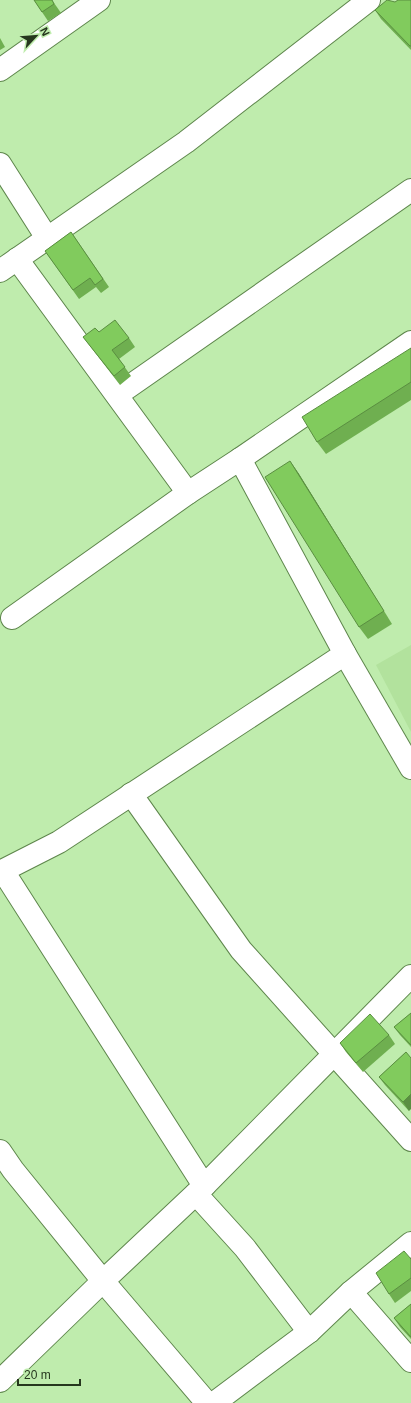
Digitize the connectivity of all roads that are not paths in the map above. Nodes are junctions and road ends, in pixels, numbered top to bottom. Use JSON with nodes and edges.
{"nodes":[{"id":1,"x":99,"y":0,"type":"edge"},
{"id":2,"x":369,"y":0,"type":"edge"},
{"id":3,"x":0,"y":70,"type":"edge"},
{"id":4,"x":0,"y":164,"type":"edge"},
{"id":5,"x":411,"y":190,"type":"edge"},
{"id":6,"x":47,"y":238,"type":"junction"},
{"id":7,"x":8,"y":265,"type":"edge"},
{"id":8,"x":411,"y":342,"type":"edge"},
{"id":9,"x":117,"y":395,"type":"junction"},
{"id":10,"x":240,"y":459,"type":"junction"},
{"id":11,"x":188,"y":493,"type":"junction"},
{"id":12,"x":4,"y":616,"type":"edge"},
{"id":13,"x":345,"y":654,"type":"junction"},
{"id":14,"x":411,"y":768,"type":"edge"},
{"id":15,"x":131,"y":794,"type":"junction"},
{"id":16,"x":1,"y":871,"type":"edge"},
{"id":17,"x":411,"y":976,"type":"edge"},
{"id":18,"x":334,"y":1054,"type":"junction"},
{"id":19,"x":411,"y":1140,"type":"edge"},
{"id":20,"x":0,"y":1151,"type":"edge"},
{"id":21,"x":200,"y":1189,"type":"junction"},
{"id":22,"x":411,"y":1243,"type":"edge"},
{"id":23,"x":103,"y":1281,"type":"junction"},
{"id":24,"x":350,"y":1292,"type":"junction"},
{"id":25,"x":309,"y":1332,"type":"junction"},
{"id":26,"x":411,"y":1361,"type":"edge"},
{"id":27,"x":0,"y":1381,"type":"edge"},
{"id":28,"x":207,"y":1403,"type":"edge"},
{"id":29,"x":214,"y":1403,"type":"edge"}],
"edges":[{"from":1,"to":3,"type":"street"},
{"from":2,"to":6,"type":"street"},
{"from":4,"to":6,"type":"street"},
{"from":5,"to":9,"type":"street"},
{"from":6,"to":7,"type":"street"},
{"from":7,"to":9,"type":"street"},
{"from":8,"to":10,"type":"street"},
{"from":9,"to":11,"type":"street"},
{"from":10,"to":11,"type":"street"},
{"from":10,"to":13,"type":"street"},
{"from":11,"to":12,"type":"street"},
{"from":13,"to":14,"type":"street"},
{"from":13,"to":15,"type":"street"},
{"from":15,"to":16,"type":"street"},
{"from":15,"to":18,"type":"street"},
{"from":16,"to":21,"type":"street"},
{"from":17,"to":18,"type":"street"},
{"from":18,"to":19,"type":"street"},
{"from":18,"to":21,"type":"street"},
{"from":20,"to":23,"type":"street"},
{"from":21,"to":23,"type":"street"},
{"from":21,"to":25,"type":"street"},
{"from":22,"to":24,"type":"street"},
{"from":23,"to":27,"type":"street"},
{"from":23,"to":28,"type":"street"},
{"from":24,"to":25,"type":"street"},
{"from":24,"to":26,"type":"street"},
{"from":25,"to":29,"type":"street"}]}
